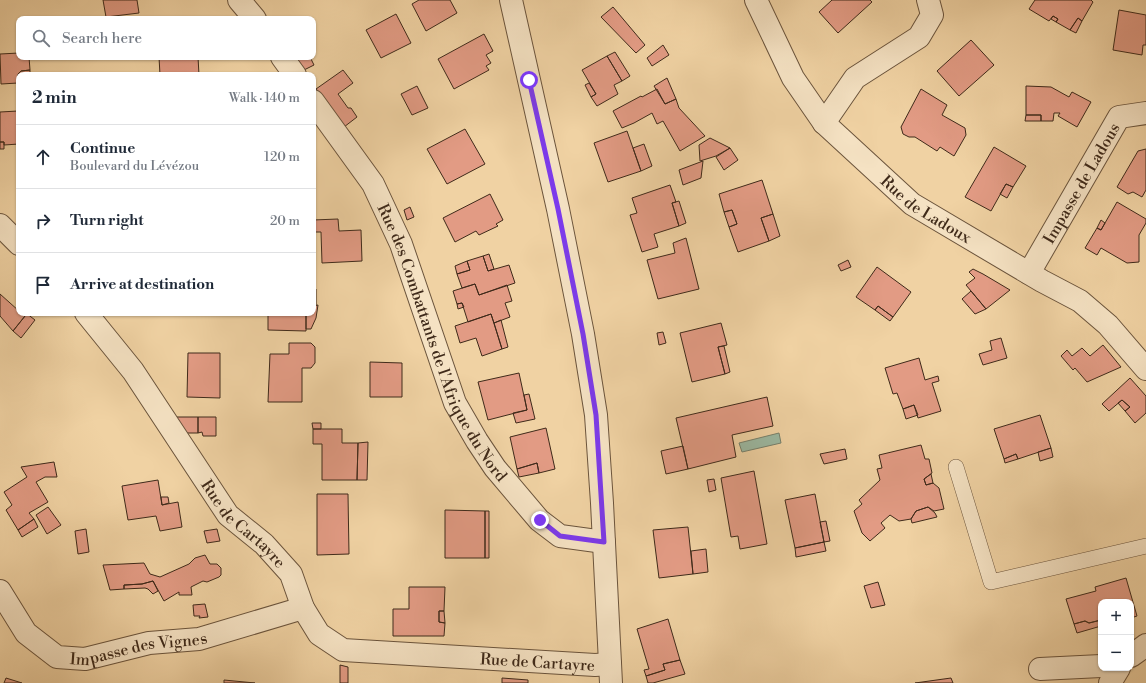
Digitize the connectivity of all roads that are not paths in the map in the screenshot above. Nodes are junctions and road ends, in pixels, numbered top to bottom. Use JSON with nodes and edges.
{"nodes":[{"id":1,"x":239,"y":0,"type":"edge"},
{"id":2,"x":511,"y":0,"type":"edge"},
{"id":3,"x":756,"y":0,"type":"edge"},
{"id":4,"x":928,"y":0,"type":"edge"},
{"id":5,"x":252,"y":16,"type":"edge"},
{"id":6,"x":284,"y":60,"type":"edge"},
{"id":7,"x":293,"y":72,"type":"edge"},
{"id":8,"x":316,"y":105,"type":"edge"},
{"id":9,"x":1146,"y":113,"type":"edge"},
{"id":10,"x":824,"y":123,"type":"junction"},
{"id":11,"x":0,"y":225,"type":"edge"},
{"id":12,"x":16,"y":241,"type":"edge"},
{"id":13,"x":1029,"y":273,"type":"junction"},
{"id":14,"x":88,"y":316,"type":"edge"},
{"id":15,"x":1146,"y":369,"type":"edge"},
{"id":16,"x":956,"y":467,"type":"dead end"},
{"id":17,"x":604,"y":542,"type":"junction"},
{"id":18,"x":1146,"y":546,"type":"edge"},
{"id":19,"x":0,"y":591,"type":"edge"},
{"id":20,"x":303,"y":608,"type":"junction"},
{"id":21,"x":1146,"y":644,"type":"edge"},
{"id":22,"x":1134,"y":654,"type":"edge"},
{"id":23,"x":1098,"y":666,"type":"edge"},
{"id":24,"x":1040,"y":669,"type":"dead end"},
{"id":25,"x":1117,"y":671,"type":"edge"},
{"id":26,"x":611,"y":674,"type":"edge"},
{"id":27,"x":1110,"y":683,"type":"edge"}],
"edges":[{"from":1,"to":5,"type":"street"},
{"from":2,"to":17,"type":"street"},
{"from":3,"to":10,"type":"street","name":"Rue de Ladoux"},
{"from":4,"to":10,"type":"street"},
{"from":6,"to":7,"type":"street"},
{"from":8,"to":17,"type":"street","name":"Rue des Combattants de l'Afrique du Nord"},
{"from":9,"to":13,"type":"street","name":"Impasse de Ladous"},
{"from":10,"to":13,"type":"street","name":"Rue de Ladoux"},
{"from":11,"to":12,"type":"street"},
{"from":13,"to":15,"type":"street","name":"Rue de Ladoux"},
{"from":14,"to":20,"type":"street","name":"Rue de Cartayre"},
{"from":16,"to":18,"type":"lane"},
{"from":17,"to":26,"type":"street"},
{"from":19,"to":20,"type":"street","name":"Impasse des Vignes"},
{"from":20,"to":26,"type":"street","name":"Rue de Cartayre"},
{"from":21,"to":22,"type":"street"},
{"from":23,"to":24,"type":"street"},
{"from":25,"to":27,"type":"street"}]}
